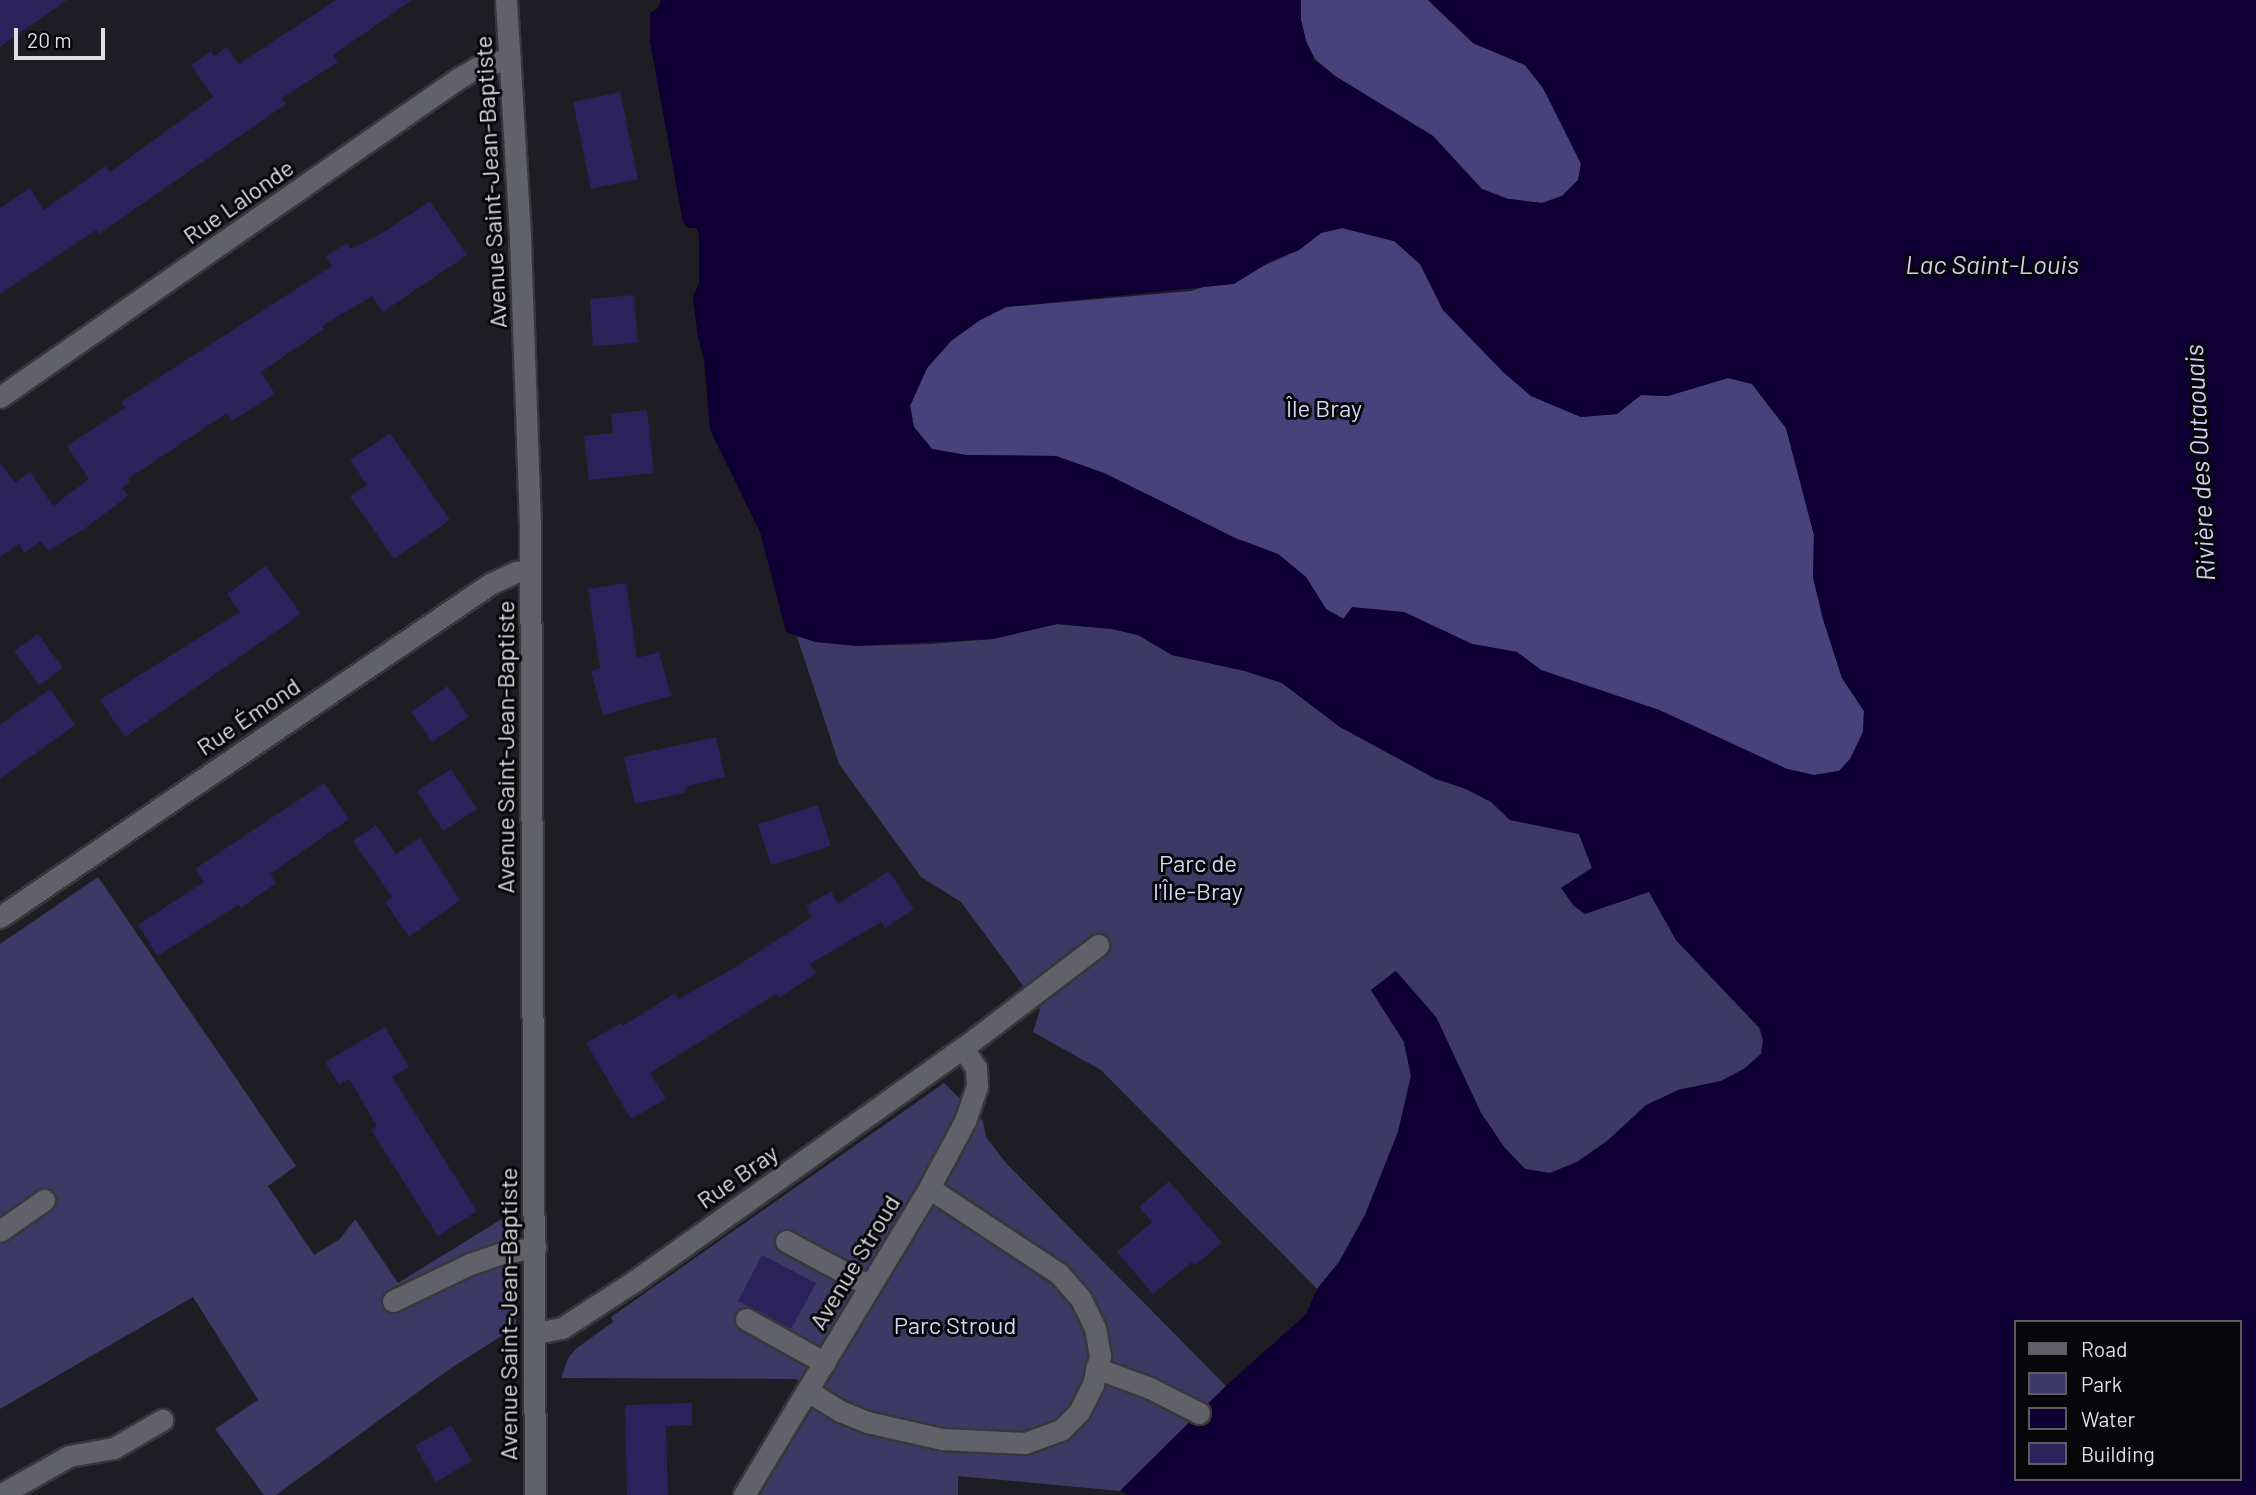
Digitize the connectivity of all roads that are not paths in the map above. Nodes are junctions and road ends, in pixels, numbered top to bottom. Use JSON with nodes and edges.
{"nodes":[{"id":1,"x":506,"y":0,"type":"edge"},
{"id":2,"x":510,"y":58,"type":"junction"},
{"id":3,"x":0,"y":397,"type":"edge"},
{"id":4,"x":530,"y":571,"type":"junction"},
{"id":5,"x":0,"y":916,"type":"edge"},
{"id":6,"x":1098,"y":945,"type":"dead end"},
{"id":7,"x":963,"y":1048,"type":"junction"},
{"id":8,"x":929,"y":1188,"type":"junction"},
{"id":9,"x":44,"y":1200,"type":"dead end"},
{"id":10,"x":0,"y":1231,"type":"edge"},
{"id":11,"x":786,"y":1241,"type":"dead end"},
{"id":12,"x":535,"y":1247,"type":"junction"},
{"id":13,"x":870,"y":1286,"type":"junction"},
{"id":14,"x":393,"y":1301,"type":"dead end"},
{"id":15,"x":746,"y":1319,"type":"dead end"},
{"id":16,"x":536,"y":1333,"type":"junction"},
{"id":17,"x":825,"y":1363,"type":"junction"},
{"id":18,"x":1097,"y":1368,"type":"junction"},
{"id":19,"x":808,"y":1391,"type":"junction"},
{"id":20,"x":1199,"y":1413,"type":"dead end"},
{"id":21,"x":162,"y":1420,"type":"dead end"},
{"id":22,"x":0,"y":1495,"type":"edge"},
{"id":23,"x":535,"y":1495,"type":"edge"},
{"id":24,"x":744,"y":1495,"type":"edge"}],
"edges":[{"from":1,"to":2,"type":"street","name":"Avenue Saint-Jean-Baptiste"},
{"from":2,"to":3,"type":"street","name":"Rue Lalonde"},
{"from":2,"to":4,"type":"street","name":"Avenue Saint-Jean-Baptiste"},
{"from":4,"to":5,"type":"street","name":"Rue Émond"},
{"from":4,"to":12,"type":"street","name":"Avenue Saint-Jean-Baptiste"},
{"from":6,"to":7,"type":"street","name":"Rue Bray"},
{"from":7,"to":8,"type":"street","name":"Avenue Stroud"},
{"from":7,"to":16,"type":"street","name":"Rue Bray"},
{"from":8,"to":13,"type":"street","name":"Avenue Stroud"},
{"from":8,"to":18,"type":"street"},
{"from":9,"to":10,"type":"street"},
{"from":11,"to":13,"type":"street"},
{"from":12,"to":14,"type":"street"},
{"from":12,"to":16,"type":"street","name":"Avenue Saint-Jean-Baptiste"},
{"from":13,"to":17,"type":"street","name":"Avenue Stroud"},
{"from":15,"to":17,"type":"street"},
{"from":16,"to":23,"type":"street","name":"Avenue Saint-Jean-Baptiste"},
{"from":17,"to":19,"type":"street","name":"Avenue Stroud"},
{"from":18,"to":19,"type":"street"},
{"from":18,"to":20,"type":"street"},
{"from":19,"to":24,"type":"street","name":"Avenue Stroud"},
{"from":21,"to":22,"type":"street"}]}
